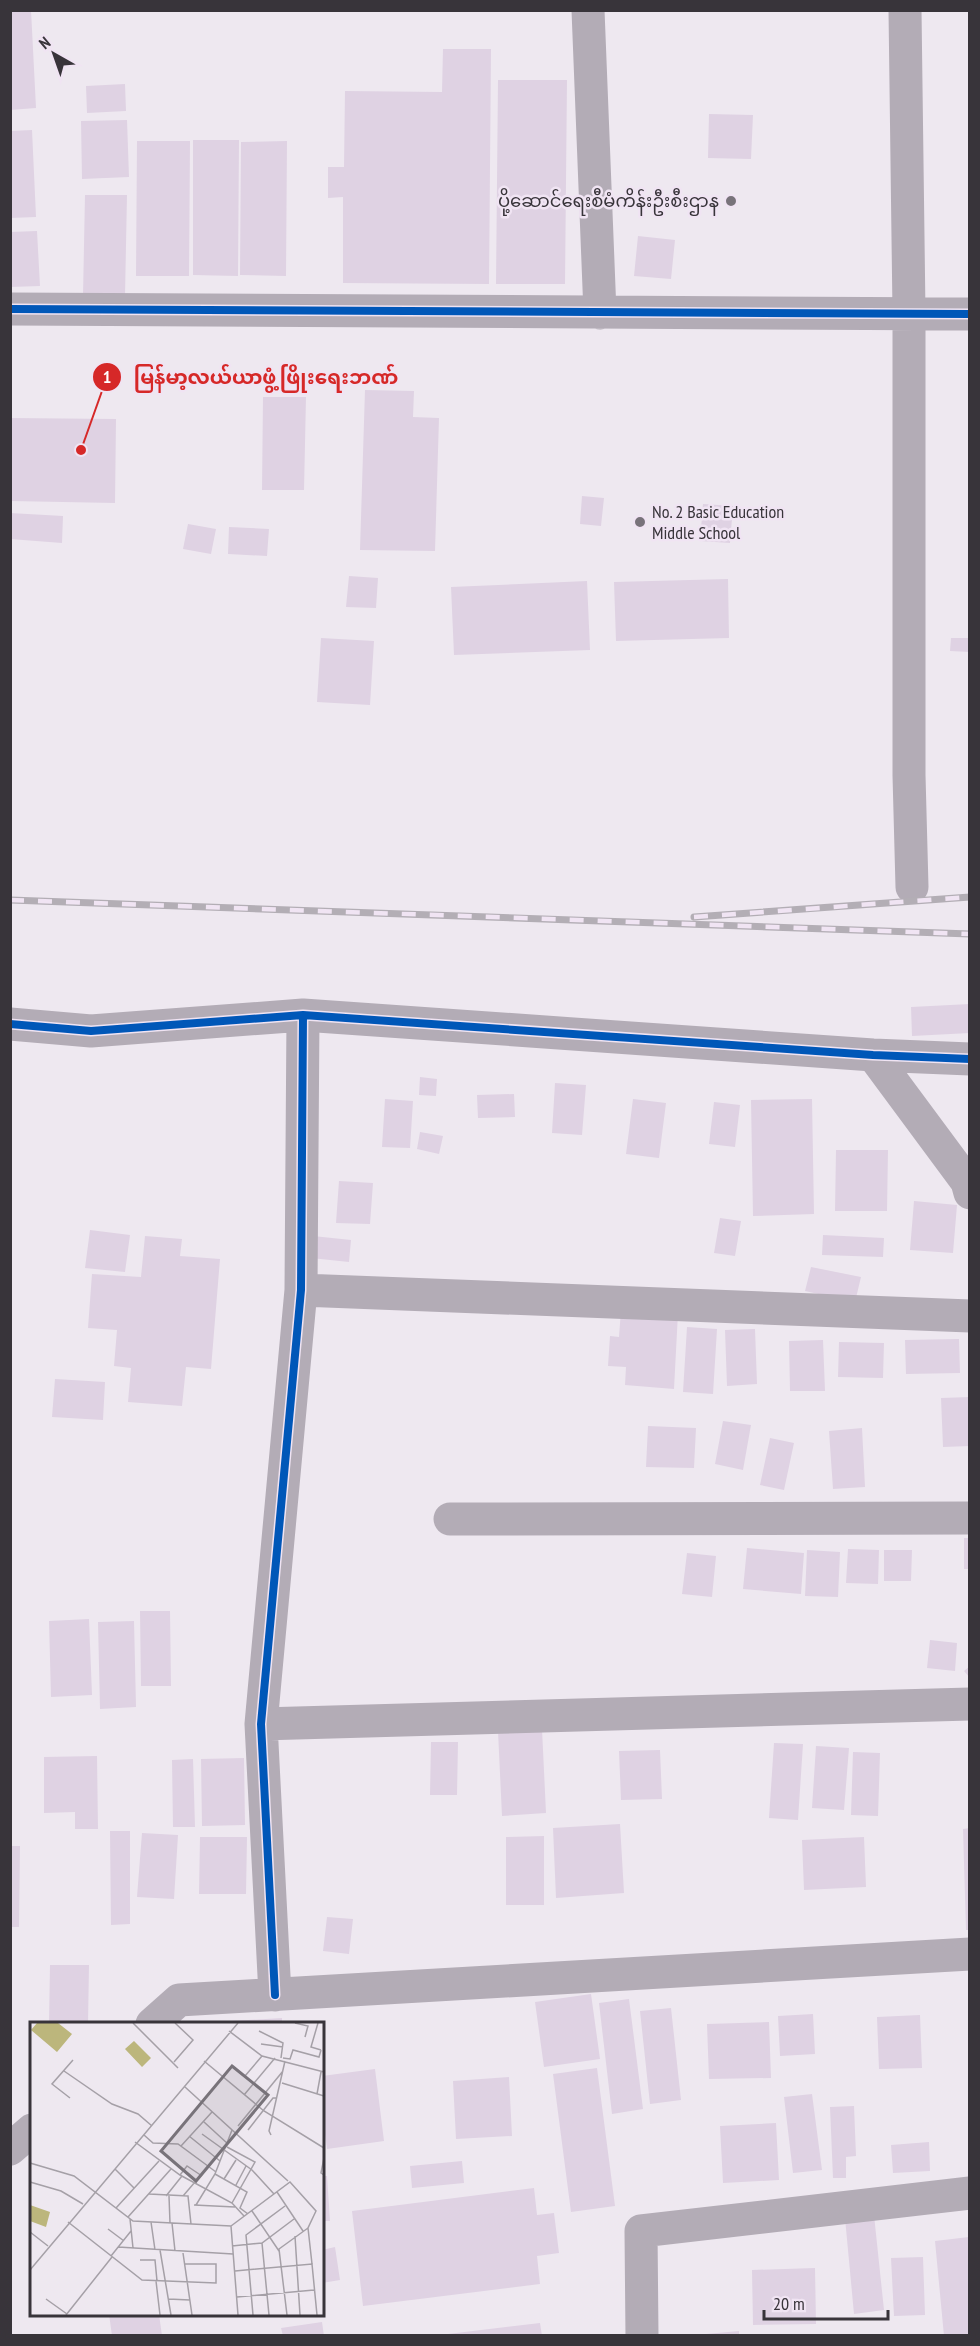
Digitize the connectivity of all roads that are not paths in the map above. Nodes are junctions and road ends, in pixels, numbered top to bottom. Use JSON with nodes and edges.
{"nodes":[{"id":1,"x":588,"y":10,"type":"edge"},
{"id":2,"x":905,"y":10,"type":"edge"},
{"id":3,"x":10,"y":309,"type":"edge"},
{"id":4,"x":600,"y":313,"type":"junction"},
{"id":5,"x":909,"y":313,"type":"junction"},
{"id":6,"x":969,"y":314,"type":"edge"},
{"id":7,"x":912,"y":887,"type":"dead end"},
{"id":8,"x":303,"y":1015,"type":"junction"},
{"id":9,"x":10,"y":1024,"type":"edge"},
{"id":10,"x":873,"y":1055,"type":"junction"},
{"id":11,"x":969,"y":1059,"type":"edge"},
{"id":12,"x":969,"y":1193,"type":"edge"},
{"id":13,"x":301,"y":1290,"type":"junction"},
{"id":14,"x":969,"y":1316,"type":"edge"},
{"id":15,"x":969,"y":1518,"type":"edge"},
{"id":16,"x":450,"y":1519,"type":"dead end"},
{"id":17,"x":969,"y":1704,"type":"edge"},
{"id":18,"x":261,"y":1724,"type":"junction"},
{"id":19,"x":969,"y":1954,"type":"edge"},
{"id":20,"x":274,"y":1995,"type":"junction"},
{"id":21,"x":154,"y":2022,"type":"edge"},
{"id":22,"x":30,"y":2132,"type":"edge"},
{"id":23,"x":10,"y":2149,"type":"edge"},
{"id":24,"x":969,"y":2193,"type":"edge"},
{"id":25,"x":642,"y":2336,"type":"edge"}],
"edges":[{"from":1,"to":4,"type":"street"},
{"from":2,"to":5,"type":"street"},
{"from":3,"to":4,"type":"street"},
{"from":4,"to":5,"type":"street"},
{"from":5,"to":6,"type":"street"},
{"from":5,"to":7,"type":"street"},
{"from":8,"to":9,"type":"street"},
{"from":8,"to":10,"type":"street"},
{"from":8,"to":13,"type":"street"},
{"from":10,"to":11,"type":"street"},
{"from":10,"to":12,"type":"street"},
{"from":13,"to":14,"type":"street"},
{"from":13,"to":18,"type":"street"},
{"from":15,"to":16,"type":"street"},
{"from":17,"to":18,"type":"street"},
{"from":18,"to":20,"type":"street"},
{"from":19,"to":20,"type":"street"},
{"from":20,"to":21,"type":"street"},
{"from":22,"to":23,"type":"street"},
{"from":24,"to":25,"type":"street"}]}
